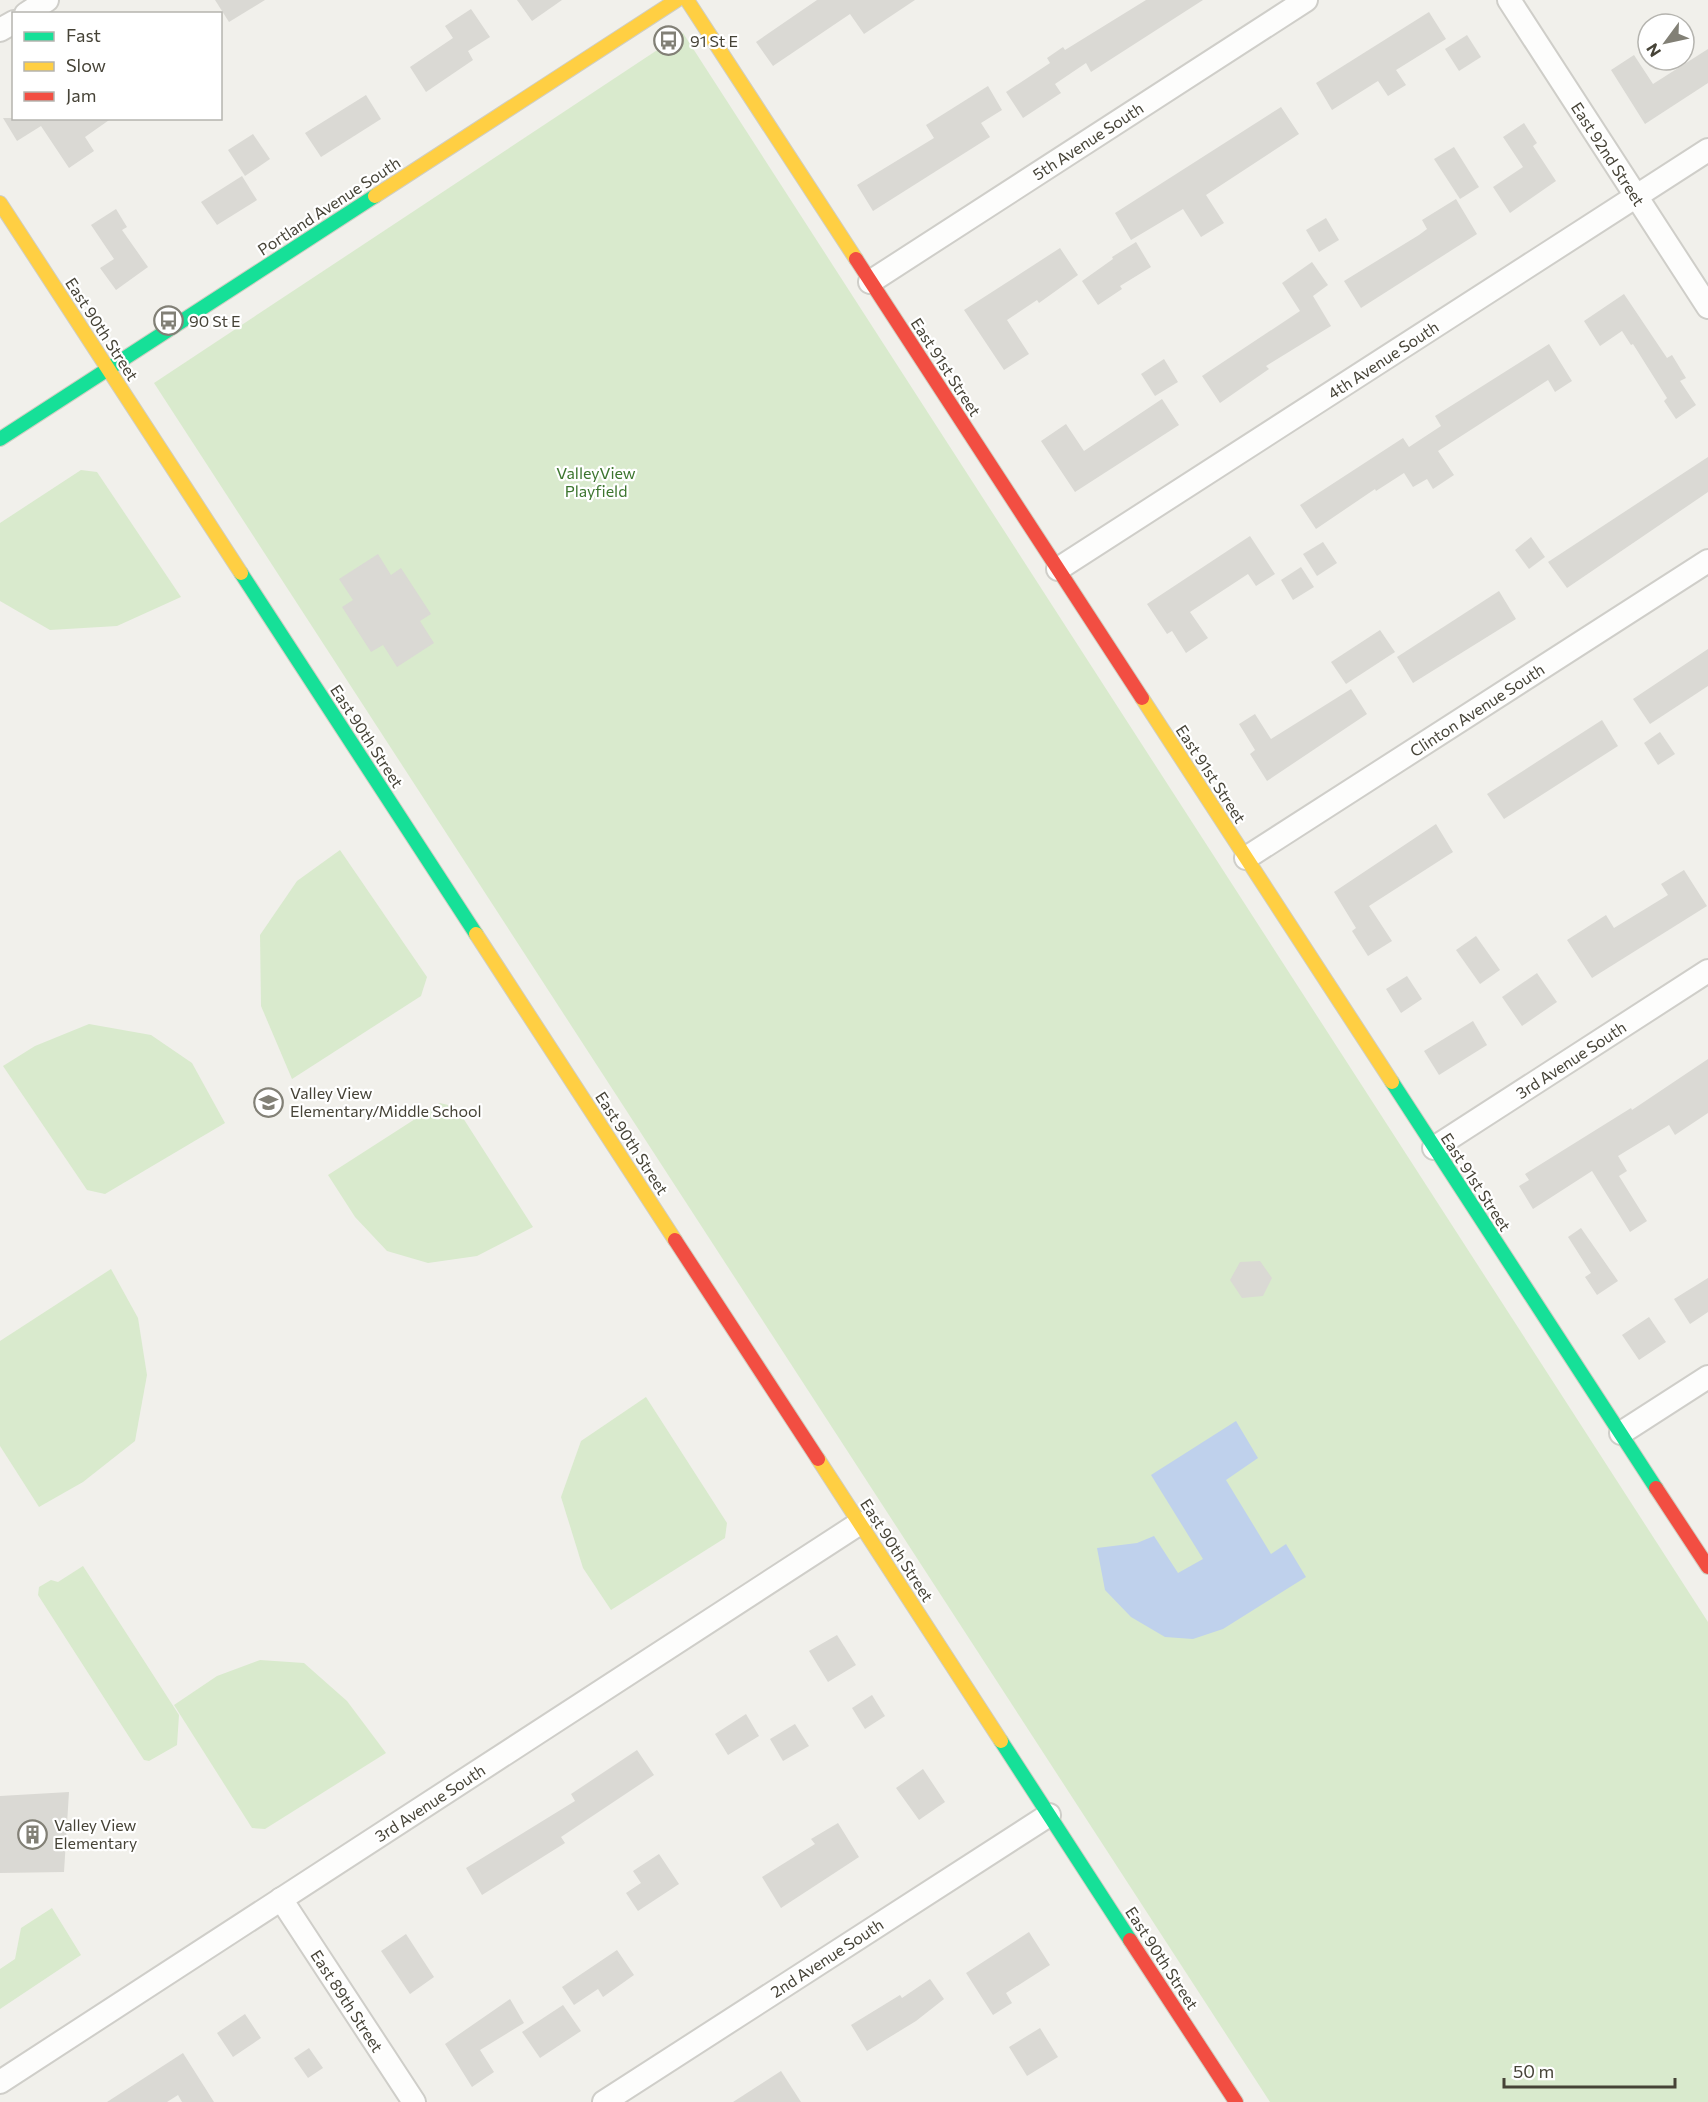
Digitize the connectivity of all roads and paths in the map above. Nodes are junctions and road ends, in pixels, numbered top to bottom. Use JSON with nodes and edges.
{"nodes":[{"id":1,"x":47,"y":0,"type":"edge"},
{"id":2,"x":677,"y":0,"type":"edge"},
{"id":3,"x":687,"y":0,"type":"edge"},
{"id":4,"x":1306,"y":0,"type":"edge"},
{"id":5,"x":1509,"y":0,"type":"edge"},
{"id":6,"x":29,"y":12,"type":"edge"},
{"id":7,"x":1708,"y":150,"type":"edge"},
{"id":8,"x":1636,"y":196,"type":"junction"},
{"id":9,"x":0,"y":203,"type":"edge"},
{"id":10,"x":870,"y":282,"type":"junction"},
{"id":11,"x":1708,"y":307,"type":"edge"},
{"id":12,"x":109,"y":369,"type":"junction"},
{"id":13,"x":0,"y":440,"type":"edge"},
{"id":14,"x":1708,"y":561,"type":"edge"},
{"id":15,"x":1058,"y":569,"type":"junction"},
{"id":16,"x":1246,"y":858,"type":"junction"},
{"id":17,"x":1708,"y":971,"type":"edge"},
{"id":18,"x":1434,"y":1148,"type":"junction"},
{"id":19,"x":1708,"y":1377,"type":"edge"},
{"id":20,"x":1621,"y":1433,"type":"junction"},
{"id":21,"x":860,"y":1523,"type":"junction"},
{"id":22,"x":1708,"y":1567,"type":"edge"},
{"id":23,"x":1049,"y":1815,"type":"junction"},
{"id":24,"x":281,"y":1899,"type":"junction"},
{"id":25,"x":0,"y":2082,"type":"edge"},
{"id":26,"x":1233,"y":2101,"type":"edge"},
{"id":27,"x":414,"y":2102,"type":"edge"},
{"id":28,"x":604,"y":2102,"type":"edge"}],
"edges":[{"from":1,"to":6,"type":"street"},
{"from":2,"to":12,"type":"street","name":"Portland Avenue South"},
{"from":3,"to":10,"type":"street","name":"East 91st Street"},
{"from":4,"to":10,"type":"street","name":"5th Avenue South"},
{"from":5,"to":8,"type":"street","name":"East 92nd Street"},
{"from":7,"to":8,"type":"street","name":"4th Avenue South"},
{"from":8,"to":11,"type":"street","name":"East 92nd Street"},
{"from":8,"to":15,"type":"street","name":"4th Avenue South"},
{"from":9,"to":12,"type":"street","name":"East 90th Street"},
{"from":10,"to":15,"type":"street","name":"East 91st Street"},
{"from":12,"to":13,"type":"street","name":"Portland Avenue South"},
{"from":12,"to":21,"type":"street","name":"East 90th Street"},
{"from":14,"to":16,"type":"street","name":"Clinton Avenue South"},
{"from":15,"to":16,"type":"street","name":"East 91st Street"},
{"from":16,"to":18,"type":"street","name":"East 91st Street"},
{"from":17,"to":18,"type":"street","name":"3rd Avenue South"},
{"from":18,"to":20,"type":"street","name":"East 91st Street"},
{"from":19,"to":20,"type":"street"},
{"from":20,"to":22,"type":"street","name":"East 91st Street"},
{"from":21,"to":23,"type":"street","name":"East 90th Street"},
{"from":21,"to":24,"type":"street","name":"3rd Avenue South"},
{"from":23,"to":26,"type":"street","name":"East 90th Street"},
{"from":23,"to":28,"type":"street","name":"2nd Avenue South"},
{"from":24,"to":25,"type":"street","name":"3rd Avenue South"},
{"from":24,"to":27,"type":"street","name":"East 89th Street"}]}
